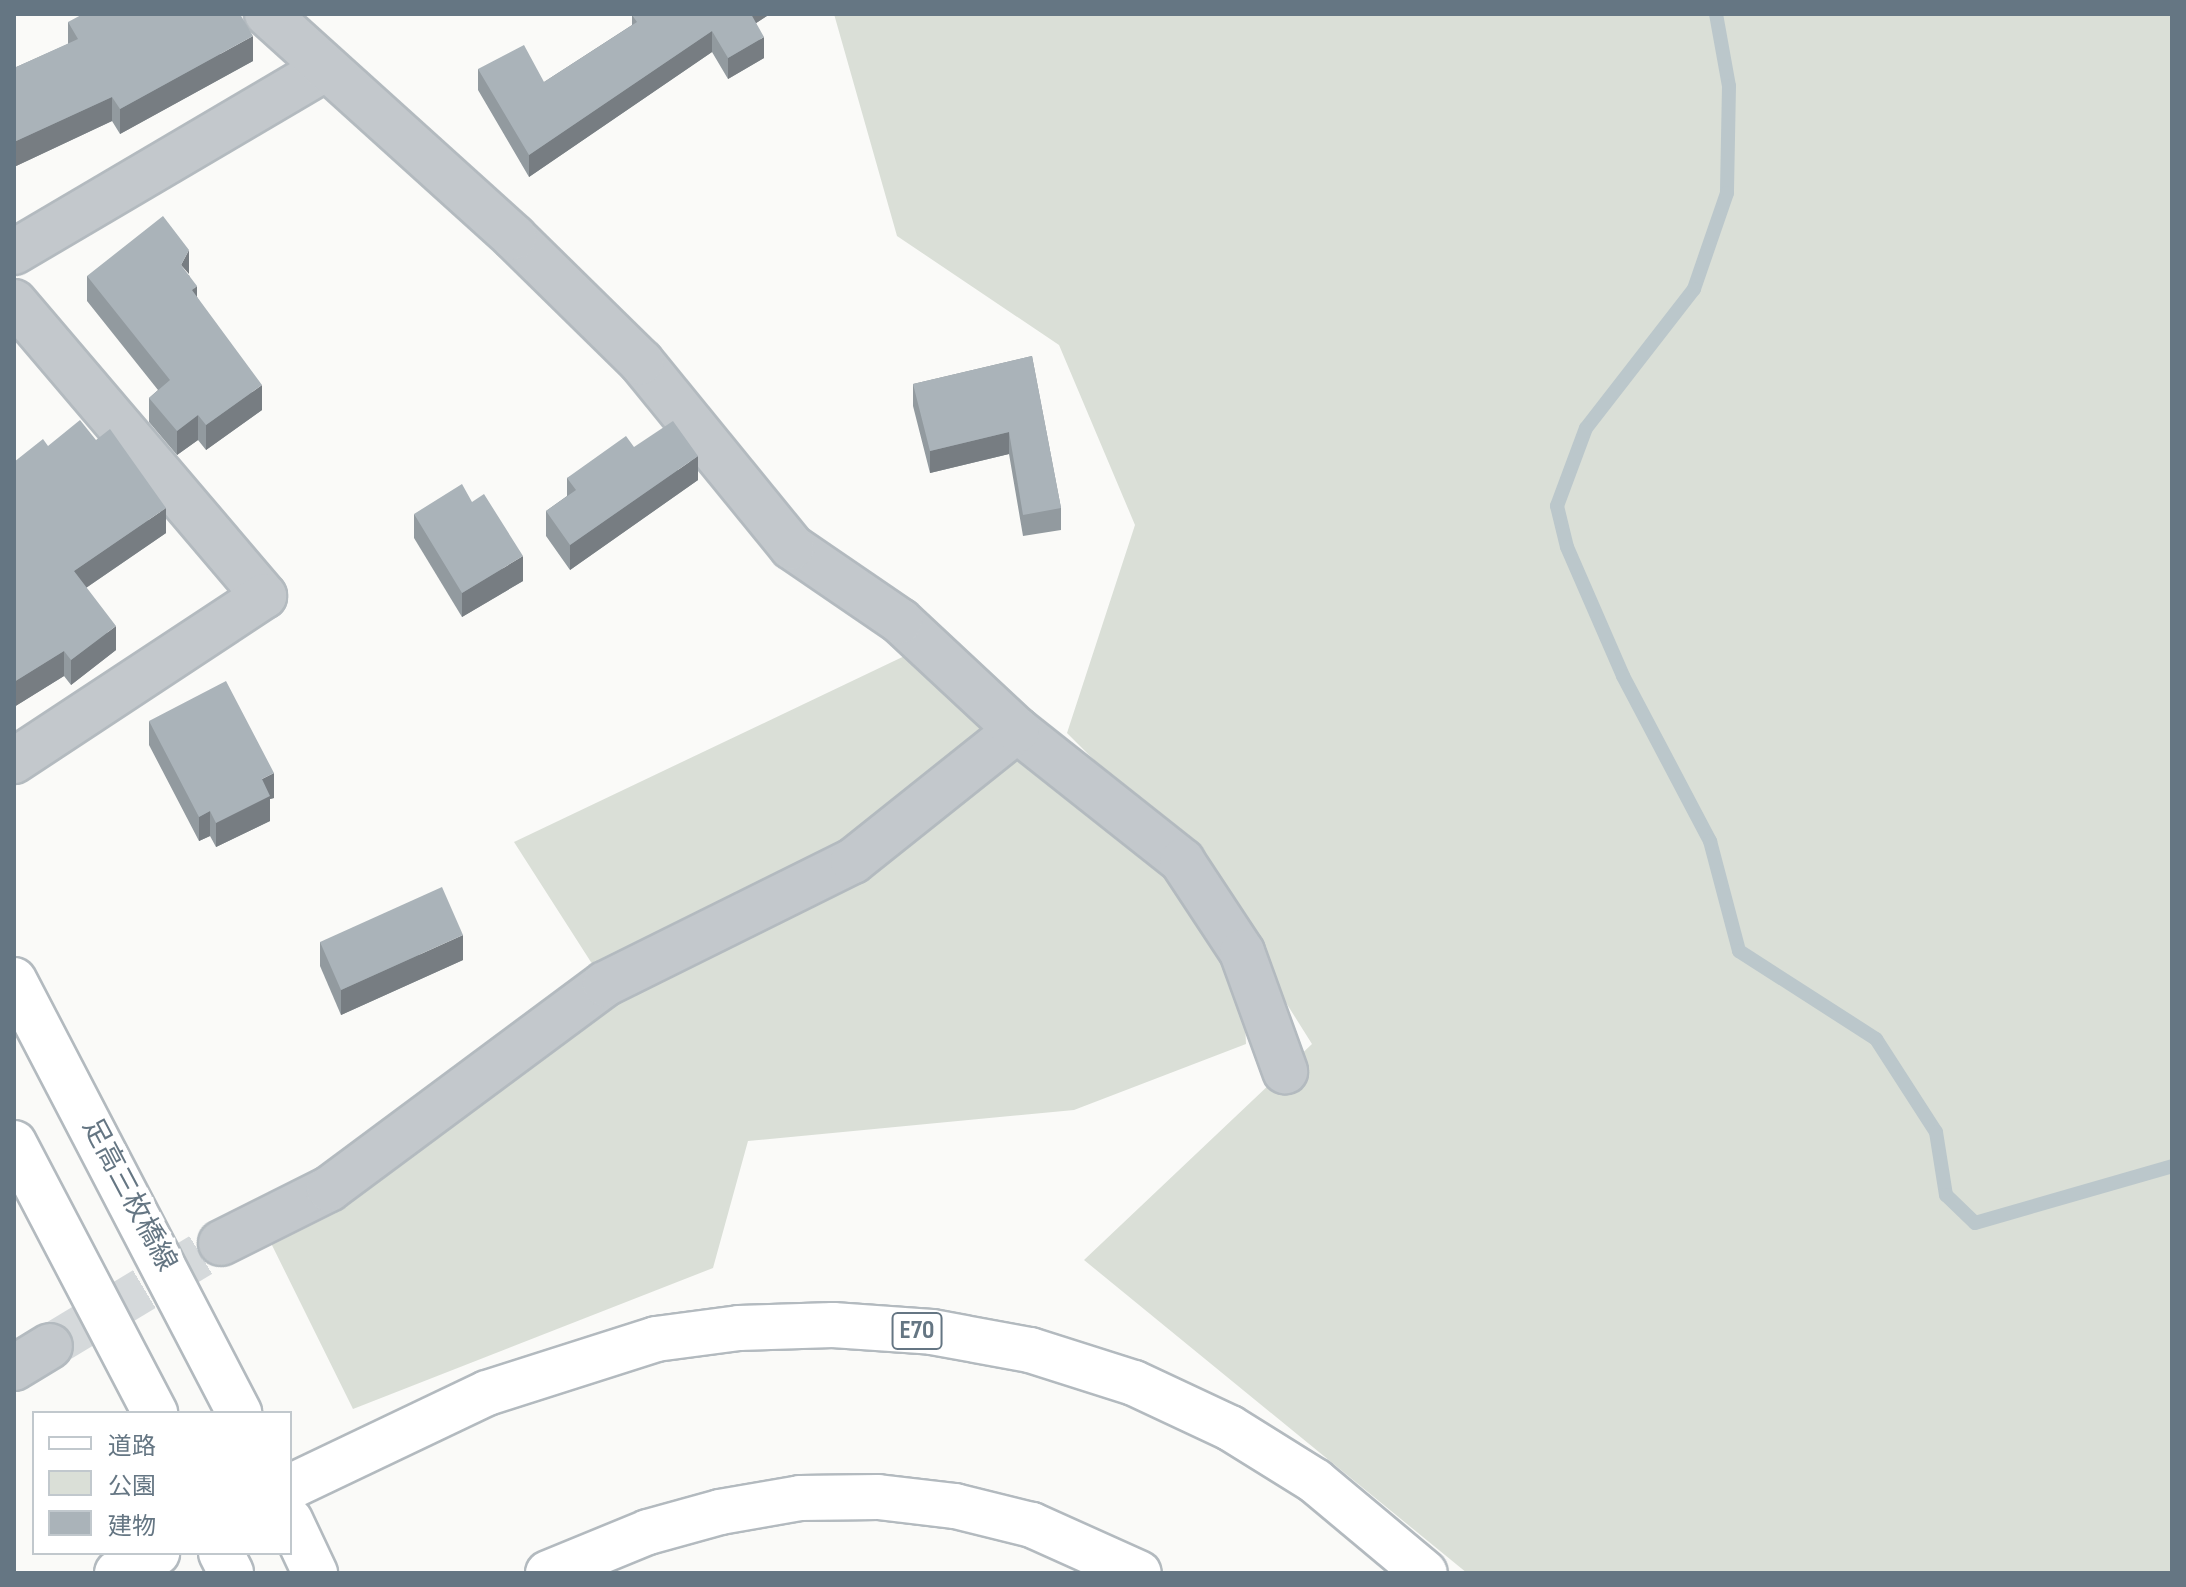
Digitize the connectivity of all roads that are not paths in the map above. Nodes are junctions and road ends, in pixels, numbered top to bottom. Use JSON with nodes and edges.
{"nodes":[{"id":1,"x":267,"y":14,"type":"edge"},
{"id":2,"x":326,"y":68,"type":"junction"},
{"id":3,"x":14,"y":252,"type":"edge"},
{"id":4,"x":14,"y":302,"type":"edge"},
{"id":5,"x":1017,"y":730,"type":"junction"},
{"id":6,"x":14,"y":761,"type":"edge"},
{"id":7,"x":14,"y":980,"type":"edge"},
{"id":8,"x":1285,"y":1071,"type":"dead end"},
{"id":9,"x":14,"y":1143,"type":"edge"},
{"id":10,"x":221,"y":1243,"type":"tunnel mouth"},
{"id":11,"x":154,"y":1411,"type":"edge"},
{"id":12,"x":238,"y":1411,"type":"edge"},
{"id":13,"x":292,"y":1486,"type":"edge"},
{"id":14,"x":292,"y":1524,"type":"edge"},
{"id":15,"x":153,"y":1555,"type":"edge"},
{"id":16,"x":222,"y":1555,"type":"edge"},
{"id":17,"x":117,"y":1573,"type":"edge"},
{"id":18,"x":231,"y":1573,"type":"edge"},
{"id":19,"x":315,"y":1573,"type":"edge"},
{"id":20,"x":548,"y":1573,"type":"edge"},
{"id":21,"x":1139,"y":1573,"type":"edge"},
{"id":22,"x":1425,"y":1573,"type":"edge"}],
"edges":[{"from":1,"to":2,"type":"street"},
{"from":2,"to":3,"type":"street"},
{"from":2,"to":5,"type":"street"},
{"from":4,"to":6,"type":"street"},
{"from":5,"to":8,"type":"street"},
{"from":5,"to":10,"type":"street"},
{"from":7,"to":12,"type":"main road","name":"足高三枚橋線"},
{"from":9,"to":11,"type":"main road"},
{"from":13,"to":22,"type":"main road","number":"E70"},
{"from":14,"to":19,"type":"main road"},
{"from":15,"to":17,"type":"main road"},
{"from":16,"to":18,"type":"main road"},
{"from":20,"to":21,"type":"main road"}]}
